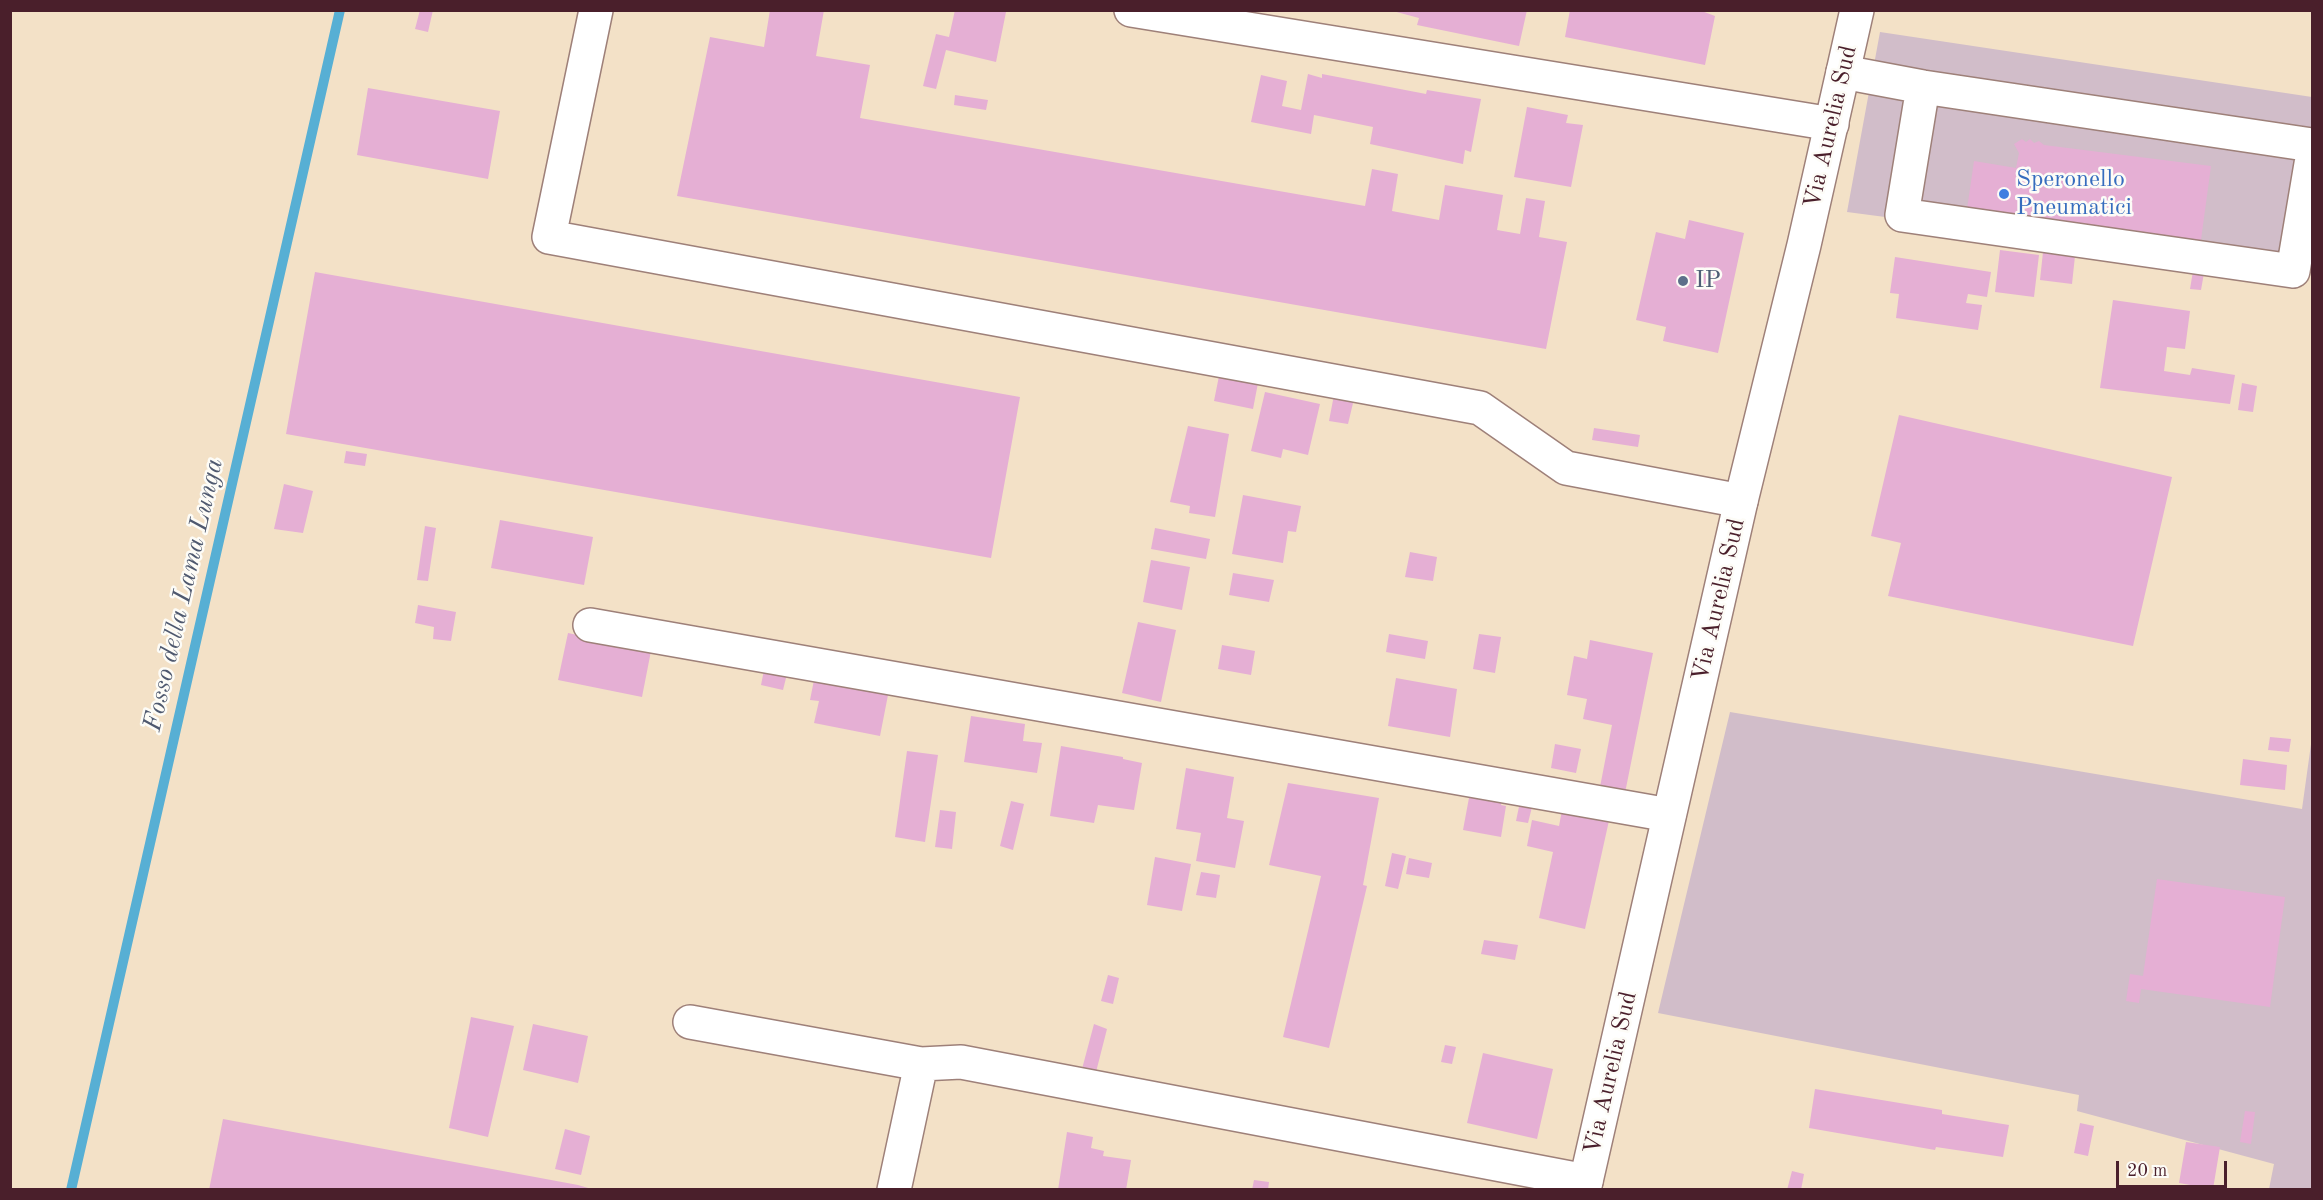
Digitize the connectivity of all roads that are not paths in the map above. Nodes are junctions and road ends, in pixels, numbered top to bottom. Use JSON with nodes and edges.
{"nodes":[{"id":1,"x":596,"y":10,"type":"edge"},
{"id":2,"x":1131,"y":10,"type":"edge"},
{"id":3,"x":1857,"y":10,"type":"edge"},
{"id":4,"x":1842,"y":72,"type":"junction"},
{"id":5,"x":1923,"y":87,"type":"junction"},
{"id":6,"x":1832,"y":124,"type":"junction"},
{"id":7,"x":2313,"y":144,"type":"edge"},
{"id":8,"x":2313,"y":158,"type":"edge"},
{"id":9,"x":1741,"y":501,"type":"junction"},
{"id":10,"x":590,"y":625,"type":"dead end"},
{"id":11,"x":1669,"y":815,"type":"junction"},
{"id":12,"x":690,"y":1022,"type":"dead end"},
{"id":13,"x":921,"y":1064,"type":"junction"},
{"id":14,"x":1585,"y":1185,"type":"edge"},
{"id":15,"x":894,"y":1190,"type":"edge"}],
"edges":[{"from":1,"to":9,"type":"street"},
{"from":2,"to":6,"type":"street"},
{"from":3,"to":4,"type":"street","name":"Via Aurelia Sud"},
{"from":4,"to":5,"type":"street"},
{"from":4,"to":6,"type":"street","name":"Via Aurelia Sud"},
{"from":5,"to":7,"type":"street"},
{"from":5,"to":8,"type":"street"},
{"from":6,"to":9,"type":"street","name":"Via Aurelia Sud"},
{"from":9,"to":11,"type":"street","name":"Via Aurelia Sud"},
{"from":10,"to":11,"type":"street"},
{"from":11,"to":14,"type":"street","name":"Via Aurelia Sud"},
{"from":12,"to":13,"type":"street"},
{"from":13,"to":14,"type":"street"},
{"from":13,"to":15,"type":"street"}]}
